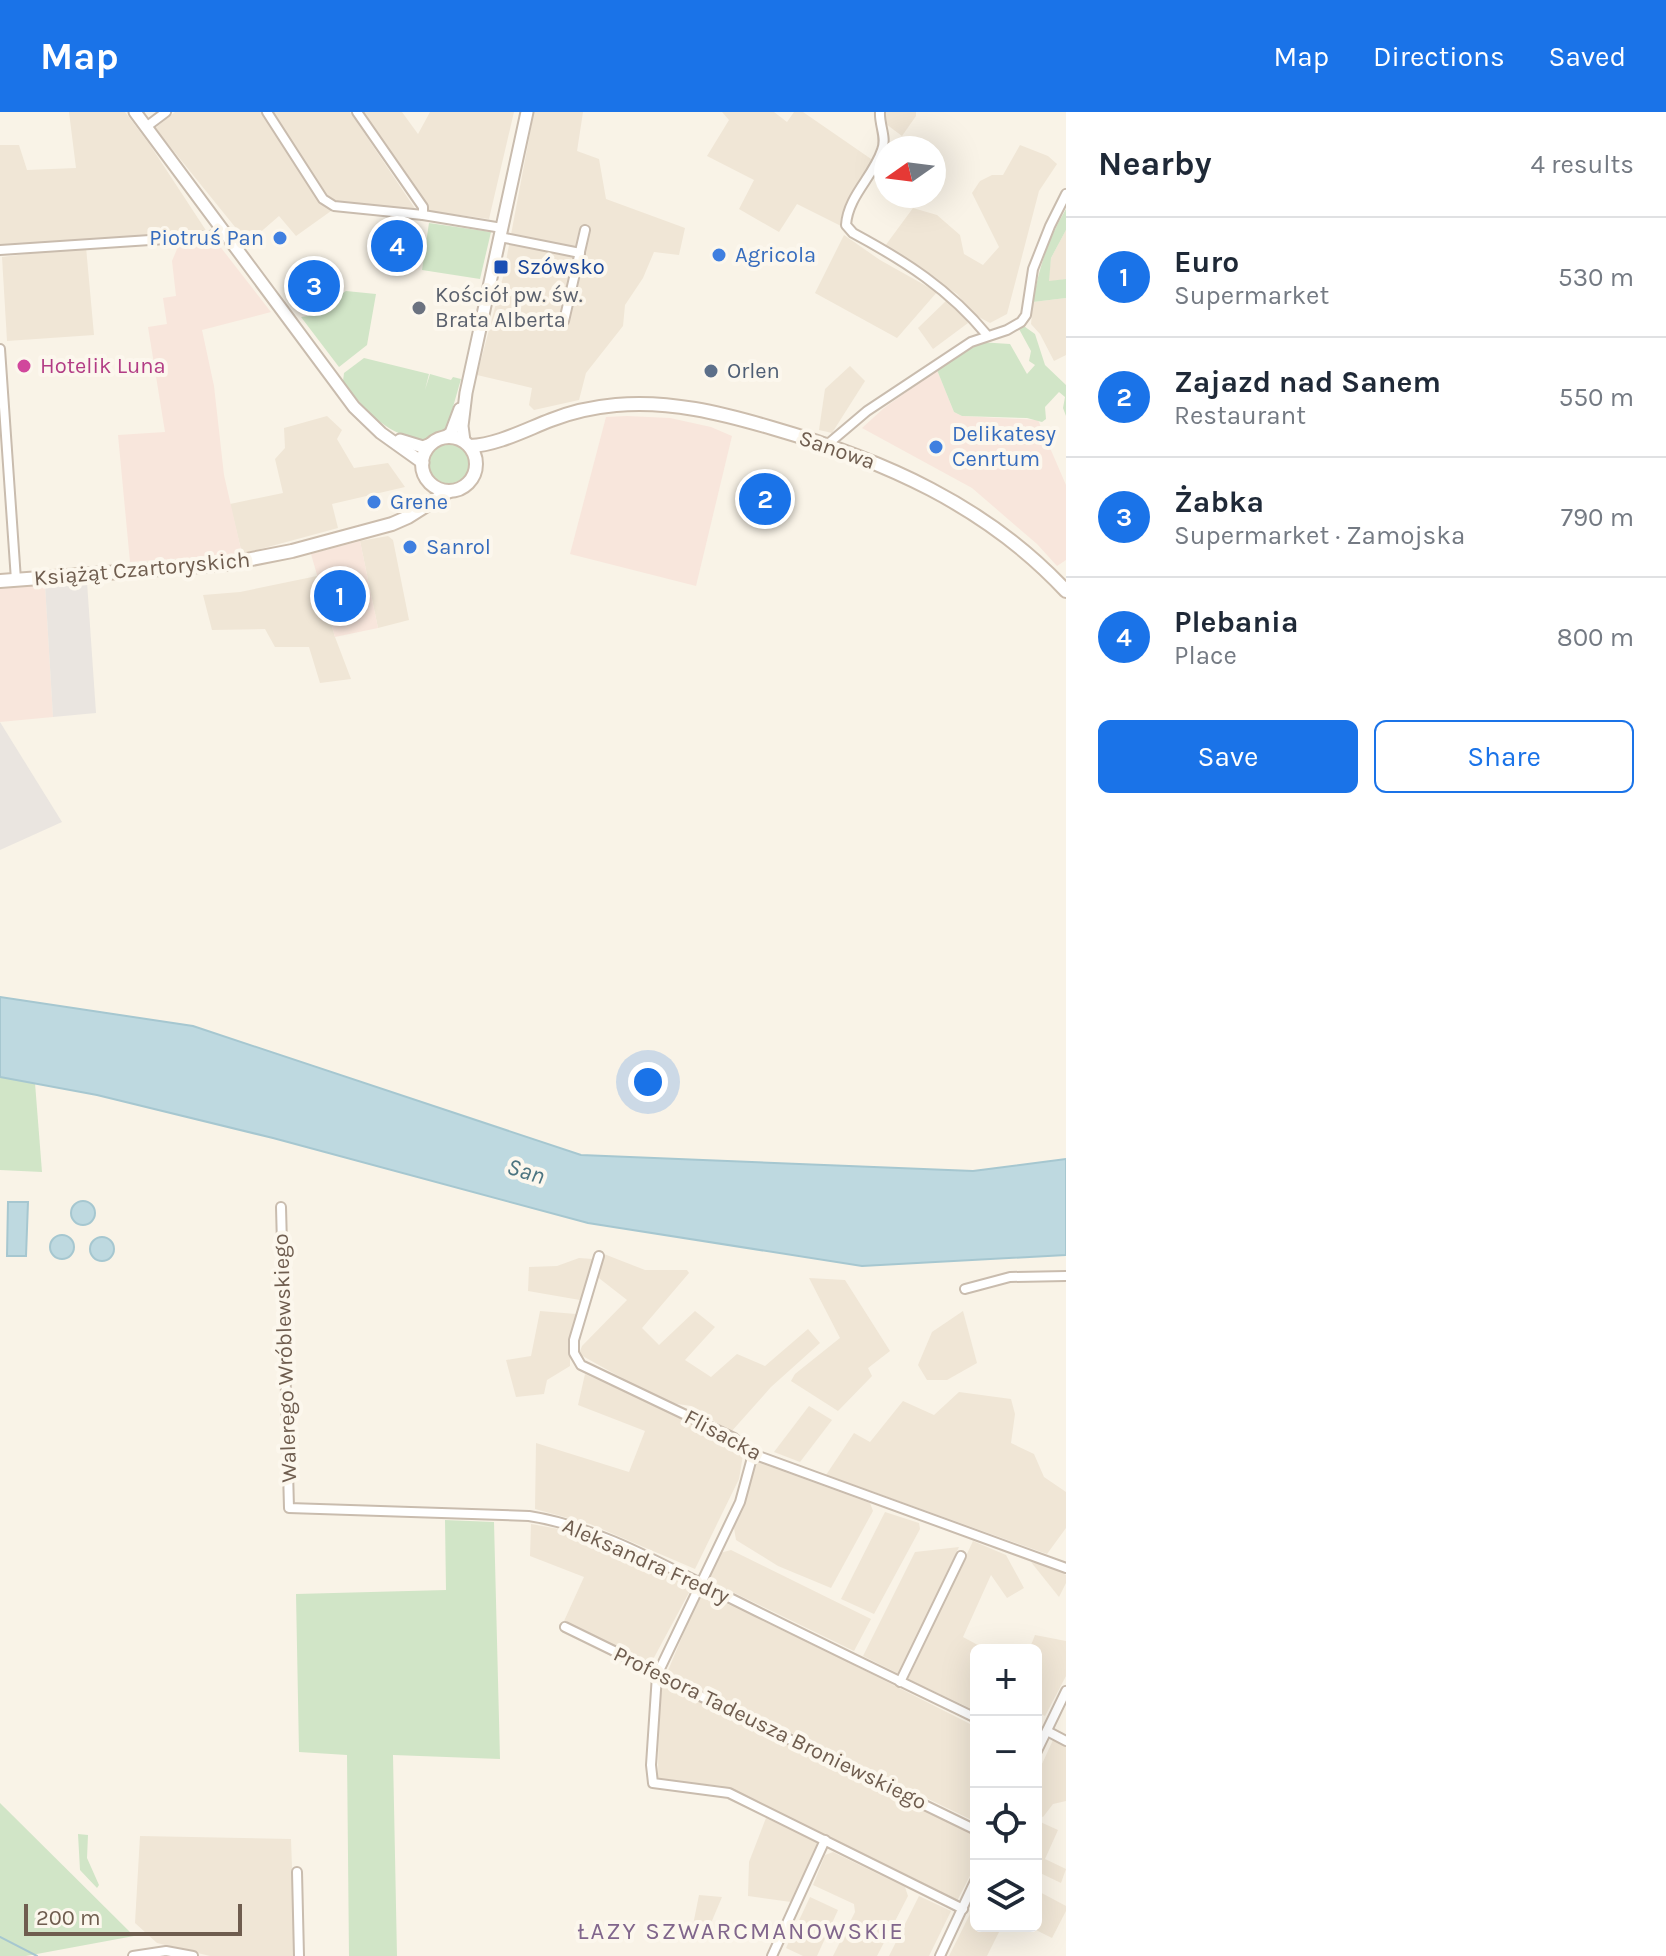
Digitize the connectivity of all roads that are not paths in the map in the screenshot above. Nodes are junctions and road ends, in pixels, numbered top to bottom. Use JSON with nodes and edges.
{"nodes":[{"id":1,"x":135,"y":112,"type":"edge"},
{"id":2,"x":166,"y":112,"type":"edge"},
{"id":3,"x":267,"y":112,"type":"edge"},
{"id":4,"x":357,"y":112,"type":"edge"},
{"id":5,"x":527,"y":112,"type":"edge"},
{"id":6,"x":880,"y":112,"type":"edge"},
{"id":7,"x":146,"y":127,"type":"junction"},
{"id":8,"x":1066,"y":194,"type":"edge"},
{"id":9,"x":423,"y":215,"type":"junction"},
{"id":10,"x":585,"y":230,"type":"dead end"},
{"id":11,"x":224,"y":232,"type":"junction"},
{"id":12,"x":501,"y":233,"type":"junction"},
{"id":13,"x":0,"y":250,"type":"edge"},
{"id":14,"x":580,"y":253,"type":"junction"},
{"id":15,"x":564,"y":321,"type":"dead end"},
{"id":16,"x":987,"y":335,"type":"junction"},
{"id":17,"x":0,"y":349,"type":"edge"},
{"id":18,"x":466,"y":393,"type":"junction"},
{"id":19,"x":381,"y":433,"type":"junction"},
{"id":20,"x":519,"y":433,"type":"junction"},
{"id":21,"x":445,"y":437,"type":"junction"},
{"id":22,"x":431,"y":444,"type":"junction"},
{"id":23,"x":467,"y":444,"type":"junction"},
{"id":24,"x":828,"y":444,"type":"junction"},
{"id":25,"x":423,"y":463,"type":"junction"},
{"id":26,"x":476,"y":464,"type":"junction"},
{"id":27,"x":428,"y":480,"type":"junction"},
{"id":28,"x":449,"y":491,"type":"junction"},
{"id":29,"x":5,"y":492,"type":"edge"},
{"id":30,"x":419,"y":510,"type":"junction"},
{"id":31,"x":16,"y":580,"type":"junction"},
{"id":32,"x":0,"y":581,"type":"edge"},
{"id":33,"x":1066,"y":591,"type":"edge"},
{"id":34,"x":281,"y":1207,"type":"dead end"},
{"id":35,"x":599,"y":1256,"type":"dead end"},
{"id":36,"x":1066,"y":1276,"type":"edge"},
{"id":37,"x":965,"y":1289,"type":"dead end"},
{"id":38,"x":753,"y":1454,"type":"junction"},
{"id":39,"x":289,"y":1508,"type":"joint"},
{"id":40,"x":961,"y":1556,"type":"dead end"},
{"id":41,"x":1066,"y":1568,"type":"edge"},
{"id":42,"x":701,"y":1583,"type":"junction"},
{"id":43,"x":565,"y":1627,"type":"dead end"},
{"id":44,"x":657,"y":1675,"type":"junction"},
{"id":45,"x":900,"y":1682,"type":"junction"},
{"id":46,"x":1066,"y":1691,"type":"edge"},
{"id":47,"x":972,"y":1716,"type":"edge"},
{"id":48,"x":1047,"y":1731,"type":"junction"},
{"id":49,"x":1042,"y":1740,"type":"edge"},
{"id":50,"x":1066,"y":1741,"type":"edge"},
{"id":51,"x":970,"y":1827,"type":"edge"},
{"id":52,"x":825,"y":1840,"type":"junction"},
{"id":53,"x":297,"y":1872,"type":"dead end"},
{"id":54,"x":970,"y":1893,"type":"edge"},
{"id":55,"x":963,"y":1909,"type":"junction"},
{"id":56,"x":133,"y":1956,"type":"edge"},
{"id":57,"x":193,"y":1956,"type":"edge"},
{"id":58,"x":299,"y":1956,"type":"edge"},
{"id":59,"x":772,"y":1956,"type":"edge"},
{"id":60,"x":940,"y":1956,"type":"edge"}],
"edges":[{"from":1,"to":7,"type":"street"},
{"from":2,"to":7,"type":"street"},
{"from":3,"to":9,"type":"street"},
{"from":4,"to":9,"type":"street"},
{"from":5,"to":12,"type":"street"},
{"from":6,"to":16,"type":"street"},
{"from":7,"to":11,"type":"street"},
{"from":8,"to":16,"type":"street"},
{"from":9,"to":12,"type":"street"},
{"from":10,"to":14,"type":"street"},
{"from":11,"to":13,"type":"street"},
{"from":11,"to":19,"type":"street"},
{"from":12,"to":14,"type":"street"},
{"from":12,"to":18,"type":"street"},
{"from":14,"to":15,"type":"street"},
{"from":16,"to":24,"type":"street"},
{"from":17,"to":29,"type":"street"},
{"from":18,"to":21,"type":"street"},
{"from":18,"to":23,"type":"street"},
{"from":19,"to":22,"type":"street"},
{"from":19,"to":25,"type":"street"},
{"from":20,"to":23,"type":"main road"},
{"from":20,"to":24,"type":"main road","name":"Sanowa"},
{"from":20,"to":26,"type":"main road"},
{"from":21,"to":22,"type":"main road"},
{"from":21,"to":23,"type":"main road"},
{"from":22,"to":25,"type":"main road"},
{"from":23,"to":26,"type":"main road"},
{"from":24,"to":33,"type":"main road","name":"Sanowa"},
{"from":25,"to":27,"type":"main road"},
{"from":26,"to":28,"type":"main road"},
{"from":27,"to":28,"type":"main road"},
{"from":27,"to":30,"type":"main road"},
{"from":28,"to":30,"type":"main road","name":"Książąt Czartoryskich"},
{"from":29,"to":31,"type":"street"},
{"from":30,"to":31,"type":"main road","name":"Książąt Czartoryskich"},
{"from":31,"to":32,"type":"main road","name":"Książąt Czartoryskich"},
{"from":34,"to":39,"type":"street","name":"Walerego Wróblewskiego"},
{"from":35,"to":38,"type":"street","name":"Flisacka"},
{"from":36,"to":37,"type":"street"},
{"from":38,"to":41,"type":"street","name":"Flisacka"},
{"from":38,"to":42,"type":"street"},
{"from":39,"to":42,"type":"street","name":"Aleksandra Fredry"},
{"from":40,"to":45,"type":"street"},
{"from":42,"to":44,"type":"street"},
{"from":42,"to":45,"type":"street","name":"Aleksandra Fredry"},
{"from":43,"to":44,"type":"street","name":"Profesora Tadeusza Broniewskiego"},
{"from":44,"to":51,"type":"street","name":"Profesora Tadeusza Broniewskiego"},
{"from":44,"to":52,"type":"street"},
{"from":45,"to":47,"type":"street","name":"Aleksandra Fredry"},
{"from":46,"to":48,"type":"street"},
{"from":48,"to":49,"type":"street"},
{"from":48,"to":50,"type":"street"},
{"from":52,"to":55,"type":"street"},
{"from":52,"to":59,"type":"street"},
{"from":53,"to":58,"type":"street"},
{"from":54,"to":55,"type":"street"},
{"from":55,"to":60,"type":"street"},
{"from":56,"to":57,"type":"street"}]}
